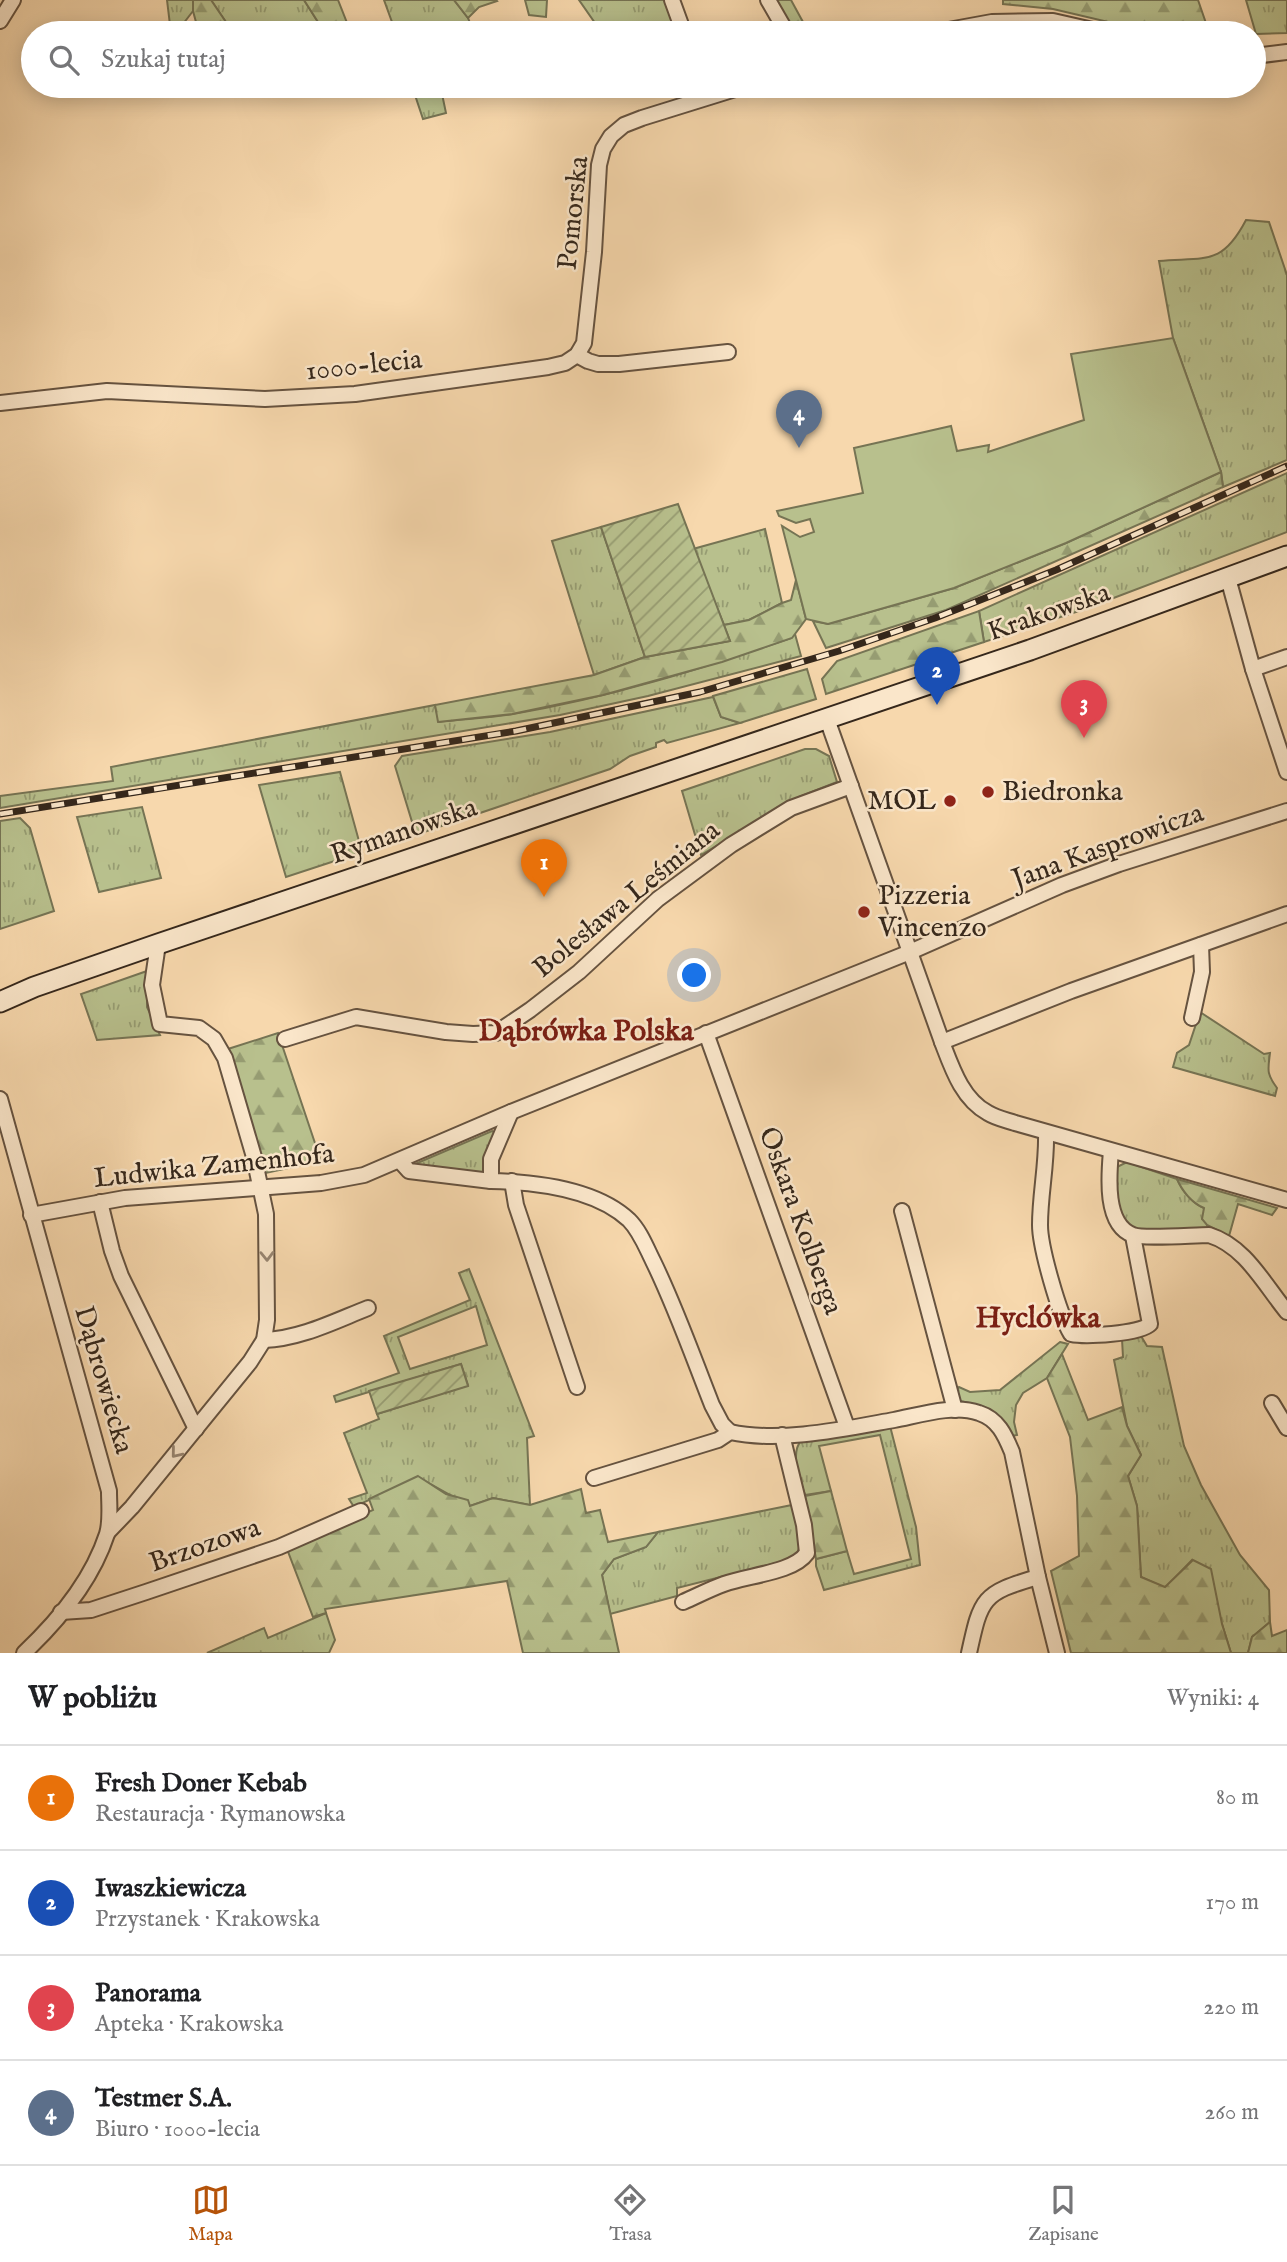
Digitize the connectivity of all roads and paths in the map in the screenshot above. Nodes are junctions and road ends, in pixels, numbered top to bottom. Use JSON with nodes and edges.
{"nodes":[{"id":1,"x":13,"y":0,"type":"edge"},
{"id":2,"x":672,"y":0,"type":"edge"},
{"id":3,"x":768,"y":0,"type":"edge"},
{"id":4,"x":0,"y":21,"type":"edge"},
{"id":5,"x":680,"y":21,"type":"edge"},
{"id":6,"x":780,"y":21,"type":"edge"},
{"id":7,"x":1287,"y":52,"type":"edge"},
{"id":8,"x":1266,"y":55,"type":"edge"},
{"id":9,"x":689,"y":98,"type":"edge"},
{"id":10,"x":728,"y":352,"type":"dead end"},
{"id":11,"x":577,"y":355,"type":"junction"},
{"id":12,"x":0,"y":403,"type":"edge"},
{"id":13,"x":1287,"y":556,"type":"edge"},
{"id":14,"x":1228,"y":578,"type":"junction"},
{"id":15,"x":1287,"y":657,"type":"edge"},
{"id":16,"x":1254,"y":668,"type":"junction"},
{"id":17,"x":827,"y":719,"type":"junction"},
{"id":18,"x":1287,"y":772,"type":"edge"},
{"id":19,"x":851,"y":786,"type":"junction"},
{"id":20,"x":1287,"y":811,"type":"edge"},
{"id":21,"x":1287,"y":914,"type":"edge"},
{"id":22,"x":158,"y":944,"type":"junction"},
{"id":23,"x":1200,"y":945,"type":"junction"},
{"id":24,"x":910,"y":952,"type":"junction"},
{"id":25,"x":0,"y":1002,"type":"edge"},
{"id":26,"x":1192,"y":1018,"type":"dead end"},
{"id":27,"x":706,"y":1032,"type":"junction"},
{"id":28,"x":285,"y":1039,"type":"dead end"},
{"id":29,"x":942,"y":1042,"type":"junction"},
{"id":30,"x":0,"y":1099,"type":"edge"},
{"id":31,"x":511,"y":1112,"type":"junction"},
{"id":32,"x":1046,"y":1133,"type":"junction"},
{"id":33,"x":1111,"y":1151,"type":"junction"},
{"id":34,"x":400,"y":1161,"type":"junction"},
{"id":35,"x":491,"y":1181,"type":"junction"},
{"id":36,"x":512,"y":1181,"type":"junction"},
{"id":37,"x":262,"y":1188,"type":"junction"},
{"id":38,"x":1287,"y":1200,"type":"edge"},
{"id":39,"x":100,"y":1202,"type":"junction"},
{"id":40,"x":902,"y":1211,"type":"dead end"},
{"id":41,"x":31,"y":1215,"type":"junction"},
{"id":42,"x":1133,"y":1236,"type":"junction"},
{"id":43,"x":368,"y":1308,"type":"dead end"},
{"id":44,"x":1287,"y":1312,"type":"edge"},
{"id":45,"x":264,"y":1340,"type":"junction"},
{"id":46,"x":577,"y":1387,"type":"dead end"},
{"id":47,"x":1272,"y":1403,"type":"dead end"},
{"id":48,"x":955,"y":1410,"type":"junction"},
{"id":49,"x":847,"y":1427,"type":"junction"},
{"id":50,"x":1287,"y":1428,"type":"edge"},
{"id":51,"x":196,"y":1429,"type":"junction"},
{"id":52,"x":730,"y":1432,"type":"junction"},
{"id":53,"x":782,"y":1435,"type":"junction"},
{"id":54,"x":594,"y":1478,"type":"dead end"},
{"id":55,"x":361,"y":1511,"type":"dead end"},
{"id":56,"x":108,"y":1532,"type":"junction"},
{"id":57,"x":1038,"y":1577,"type":"junction"},
{"id":58,"x":683,"y":1602,"type":"dead end"},
{"id":59,"x":61,"y":1612,"type":"junction"},
{"id":60,"x":40,"y":1637,"type":"junction"},
{"id":61,"x":23,"y":1653,"type":"edge"},
{"id":62,"x":42,"y":1653,"type":"edge"},
{"id":63,"x":969,"y":1653,"type":"edge"},
{"id":64,"x":1058,"y":1653,"type":"edge"}],
"edges":[{"from":1,"to":4,"type":"street"},
{"from":2,"to":5,"type":"street"},
{"from":3,"to":6,"type":"street"},
{"from":7,"to":8,"type":"street"},
{"from":9,"to":11,"type":"street","name":"Pomorska"},
{"from":10,"to":11,"type":"street"},
{"from":11,"to":12,"type":"street","name":"1000-lecia"},
{"from":13,"to":14,"type":"main road","name":"Krakowska"},
{"from":14,"to":16,"type":"street"},
{"from":14,"to":17,"type":"main road","name":"Krakowska"},
{"from":15,"to":16,"type":"street"},
{"from":16,"to":18,"type":"street"},
{"from":17,"to":19,"type":"street"},
{"from":17,"to":22,"type":"main road","name":"Rymanowska"},
{"from":19,"to":24,"type":"street"},
{"from":19,"to":28,"type":"street","name":"Bolesława Leśmiana"},
{"from":20,"to":24,"type":"street","name":"Jana Kasprowicza"},
{"from":21,"to":23,"type":"street"},
{"from":22,"to":25,"type":"main road","name":"Rymanowska"},
{"from":22,"to":37,"type":"street"},
{"from":23,"to":26,"type":"street"},
{"from":23,"to":29,"type":"street"},
{"from":24,"to":27,"type":"street","name":"Jana Kasprowicza"},
{"from":24,"to":29,"type":"street"},
{"from":27,"to":31,"type":"street","name":"Ludwika Zamenhofa"},
{"from":27,"to":49,"type":"street","name":"Oskara Kolberga"},
{"from":29,"to":32,"type":"street"},
{"from":30,"to":41,"type":"street","name":"Dąbrowiecka"},
{"from":31,"to":34,"type":"street","name":"Ludwika Zamenhofa"},
{"from":31,"to":35,"type":"street"},
{"from":32,"to":33,"type":"street"},
{"from":32,"to":42,"type":"street"},
{"from":33,"to":38,"type":"street"},
{"from":33,"to":42,"type":"street"},
{"from":34,"to":35,"type":"street"},
{"from":34,"to":37,"type":"street","name":"Ludwika Zamenhofa"},
{"from":35,"to":36,"type":"street"},
{"from":36,"to":46,"type":"street"},
{"from":36,"to":52,"type":"street"},
{"from":37,"to":39,"type":"street","name":"Ludwika Zamenhofa"},
{"from":37,"to":45,"type":"street","one_way":true},
{"from":39,"to":41,"type":"street","name":"Ludwika Zamenhofa"},
{"from":39,"to":51,"type":"street"},
{"from":40,"to":48,"type":"street"},
{"from":41,"to":56,"type":"street","name":"Dąbrowiecka"},
{"from":42,"to":44,"type":"street"},
{"from":43,"to":45,"type":"street"},
{"from":45,"to":51,"type":"street"},
{"from":47,"to":50,"type":"street"},
{"from":48,"to":49,"type":"street"},
{"from":48,"to":57,"type":"street"},
{"from":49,"to":53,"type":"street"},
{"from":51,"to":56,"type":"street","one_way":true},
{"from":52,"to":53,"type":"street"},
{"from":52,"to":54,"type":"street"},
{"from":53,"to":58,"type":"street"},
{"from":55,"to":59,"type":"street","name":"Brzozowa"},
{"from":56,"to":59,"type":"street","name":"Dąbrowiecka"},
{"from":57,"to":63,"type":"street"},
{"from":57,"to":64,"type":"street"},
{"from":59,"to":60,"type":"street","name":"Dąbrowiecka"},
{"from":60,"to":61,"type":"street","name":"Dąbrowiecka"},
{"from":60,"to":62,"type":"street"}]}
